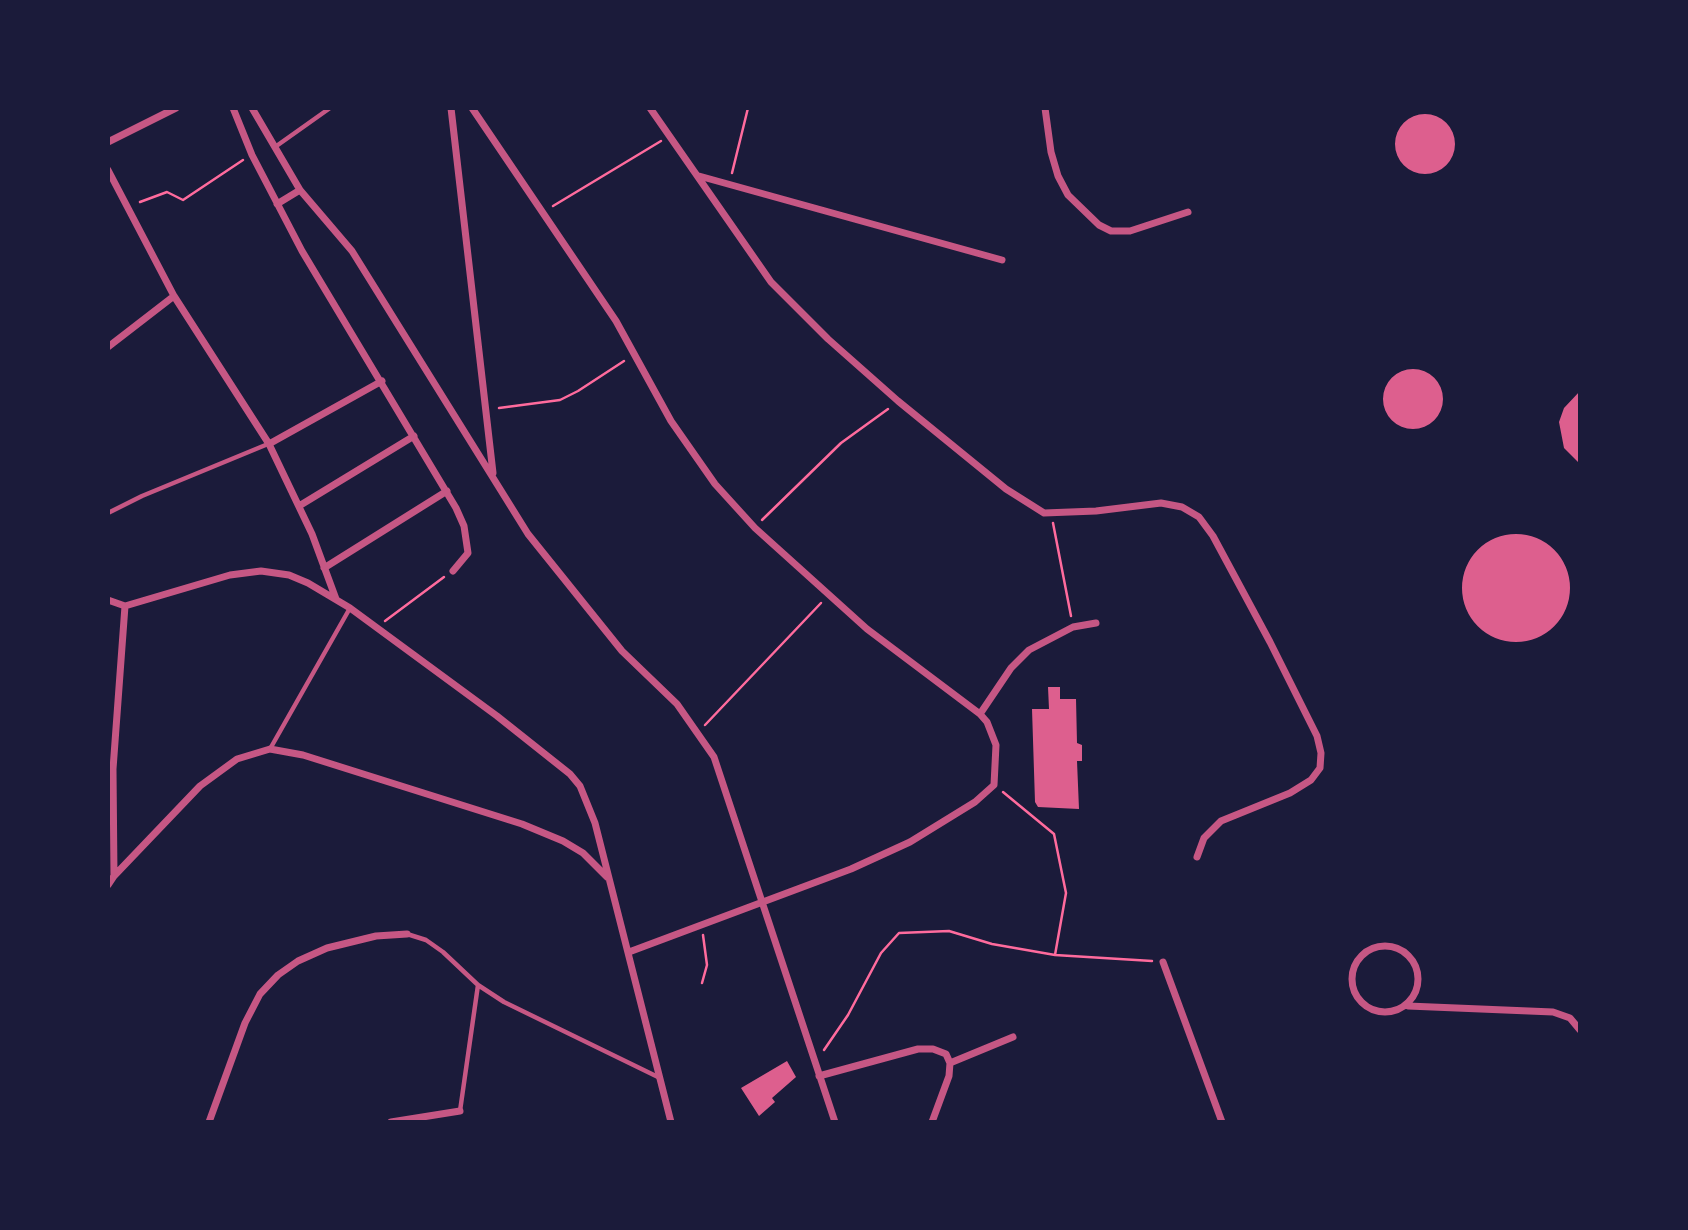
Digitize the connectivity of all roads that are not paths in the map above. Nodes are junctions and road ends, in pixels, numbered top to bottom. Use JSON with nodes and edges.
{"nodes":[{"id":1,"x":176,"y":108,"type":"edge"},
{"id":2,"x":233,"y":108,"type":"edge"},
{"id":3,"x":252,"y":108,"type":"edge"},
{"id":4,"x":330,"y":108,"type":"edge"},
{"id":5,"x":451,"y":108,"type":"edge"},
{"id":6,"x":472,"y":108,"type":"edge"},
{"id":7,"x":650,"y":108,"type":"edge"},
{"id":8,"x":1045,"y":108,"type":"edge"},
{"id":9,"x":108,"y":142,"type":"edge"},
{"id":10,"x":275,"y":147,"type":"junction"},
{"id":11,"x":108,"y":170,"type":"edge"},
{"id":12,"x":698,"y":176,"type":"junction"},
{"id":13,"x":300,"y":190,"type":"junction"},
{"id":14,"x":277,"y":204,"type":"junction"},
{"id":15,"x":1188,"y":212,"type":"dead end"},
{"id":16,"x":1002,"y":260,"type":"dead end"},
{"id":17,"x":174,"y":296,"type":"junction"},
{"id":18,"x":108,"y":347,"type":"edge"},
{"id":19,"x":382,"y":381,"type":"junction"},
{"id":20,"x":414,"y":436,"type":"junction"},
{"id":21,"x":269,"y":444,"type":"junction"},
{"id":22,"x":494,"y":477,"type":"junction"},
{"id":23,"x":447,"y":491,"type":"junction"},
{"id":24,"x":299,"y":506,"type":"junction"},
{"id":25,"x":108,"y":513,"type":"edge"},
{"id":26,"x":324,"y":568,"type":"junction"},
{"id":27,"x":453,"y":571,"type":"road end"},
{"id":28,"x":336,"y":599,"type":"junction"},
{"id":29,"x":108,"y":600,"type":"edge"},
{"id":30,"x":125,"y":606,"type":"junction"},
{"id":31,"x":350,"y":608,"type":"junction"},
{"id":32,"x":1096,"y":623,"type":"dead end"},
{"id":33,"x":980,"y":714,"type":"junction"},
{"id":34,"x":270,"y":749,"type":"junction"},
{"id":35,"x":1197,"y":857,"type":"dead end"},
{"id":36,"x":114,"y":876,"type":"junction"},
{"id":37,"x":609,"y":879,"type":"junction"},
{"id":38,"x":108,"y":885,"type":"edge"},
{"id":39,"x":761,"y":902,"type":"junction"},
{"id":40,"x":407,"y":934,"type":"joint"},
{"id":41,"x":629,"y":952,"type":"junction"},
{"id":42,"x":1163,"y":962,"type":"road end"},
{"id":43,"x":478,"y":985,"type":"junction"},
{"id":44,"x":1408,"y":1006,"type":"junction"},
{"id":45,"x":1580,"y":1030,"type":"edge"},
{"id":46,"x":1013,"y":1037,"type":"dead end"},
{"id":47,"x":950,"y":1063,"type":"junction"},
{"id":48,"x":819,"y":1076,"type":"junction"},
{"id":49,"x":662,"y":1079,"type":"junction"},
{"id":50,"x":460,"y":1111,"type":"joint"},
{"id":51,"x":209,"y":1122,"type":"edge"},
{"id":52,"x":391,"y":1122,"type":"edge"},
{"id":53,"x":671,"y":1122,"type":"edge"},
{"id":54,"x":835,"y":1122,"type":"edge"},
{"id":55,"x":932,"y":1122,"type":"edge"},
{"id":56,"x":1222,"y":1122,"type":"edge"}],
"edges":[{"from":1,"to":9,"type":"street"},
{"from":2,"to":14,"type":"street"},
{"from":3,"to":10,"type":"street"},
{"from":4,"to":10,"type":"lane"},
{"from":5,"to":22,"type":"street"},
{"from":6,"to":33,"type":"street"},
{"from":7,"to":12,"type":"street"},
{"from":8,"to":15,"type":"street"},
{"from":10,"to":13,"type":"street"},
{"from":11,"to":17,"type":"street"},
{"from":12,"to":16,"type":"street"},
{"from":12,"to":35,"type":"street"},
{"from":13,"to":14,"type":"street"},
{"from":13,"to":22,"type":"street"},
{"from":14,"to":19,"type":"street"},
{"from":17,"to":18,"type":"street"},
{"from":17,"to":21,"type":"street"},
{"from":19,"to":20,"type":"street"},
{"from":19,"to":21,"type":"street"},
{"from":20,"to":23,"type":"street"},
{"from":20,"to":24,"type":"street"},
{"from":21,"to":24,"type":"street"},
{"from":21,"to":25,"type":"lane"},
{"from":22,"to":39,"type":"street"},
{"from":23,"to":26,"type":"street"},
{"from":23,"to":27,"type":"street"},
{"from":24,"to":26,"type":"street"},
{"from":26,"to":28,"type":"street"},
{"from":28,"to":30,"type":"street"},
{"from":28,"to":31,"type":"street"},
{"from":29,"to":30,"type":"street"},
{"from":30,"to":36,"type":"street"},
{"from":31,"to":34,"type":"lane"},
{"from":31,"to":37,"type":"street"},
{"from":32,"to":33,"type":"street"},
{"from":33,"to":39,"type":"street"},
{"from":34,"to":36,"type":"street"},
{"from":34,"to":37,"type":"street"},
{"from":36,"to":38,"type":"street"},
{"from":37,"to":41,"type":"street"},
{"from":39,"to":41,"type":"street"},
{"from":39,"to":48,"type":"street"},
{"from":40,"to":43,"type":"lane"},
{"from":40,"to":51,"type":"street"},
{"from":41,"to":49,"type":"street"},
{"from":42,"to":56,"type":"street"},
{"from":43,"to":49,"type":"lane"},
{"from":43,"to":50,"type":"lane"},
{"from":44,"to":44,"type":"street"},
{"from":44,"to":45,"type":"street"},
{"from":46,"to":47,"type":"street"},
{"from":47,"to":48,"type":"street"},
{"from":47,"to":55,"type":"street"},
{"from":48,"to":54,"type":"street"},
{"from":49,"to":53,"type":"street"},
{"from":50,"to":52,"type":"street"}]}
